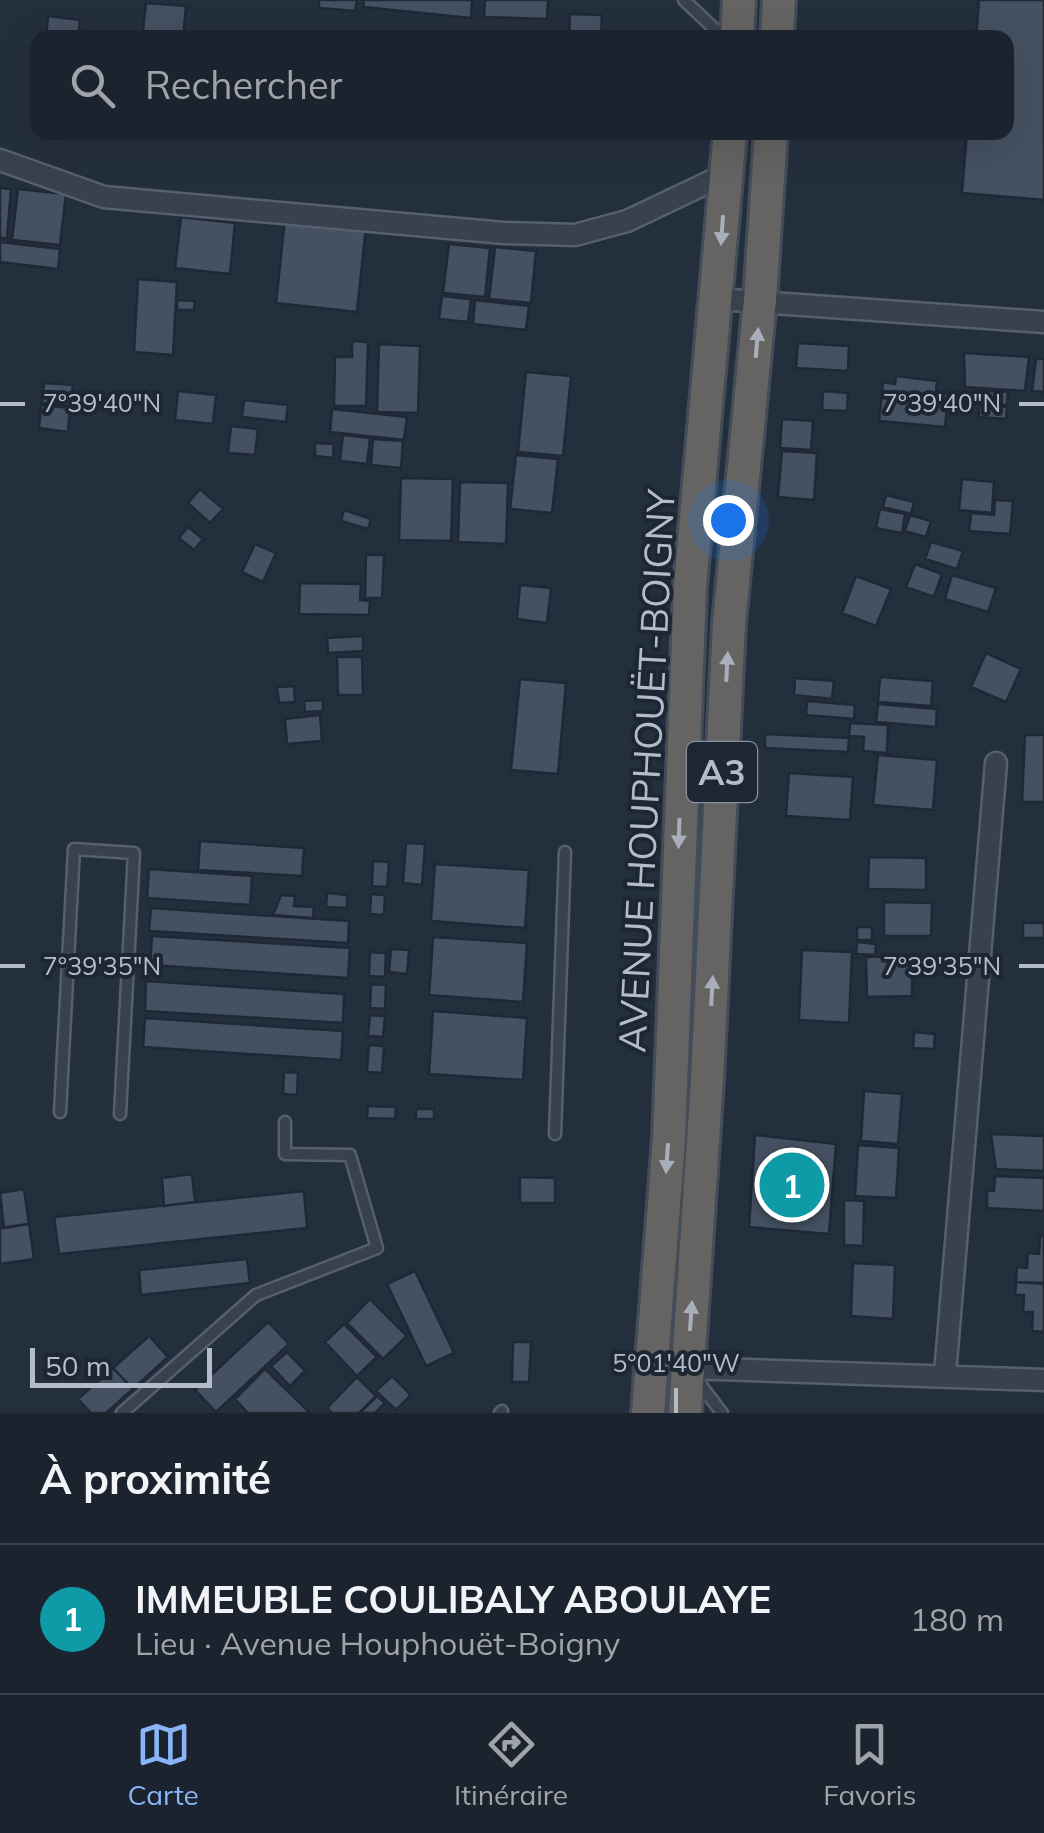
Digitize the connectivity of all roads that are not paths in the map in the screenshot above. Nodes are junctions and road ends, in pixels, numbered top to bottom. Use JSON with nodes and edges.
{"nodes":[{"id":1,"x":684,"y":0,"type":"edge"},
{"id":2,"x":739,"y":0,"type":"edge"},
{"id":3,"x":780,"y":0,"type":"edge"},
{"id":4,"x":716,"y":30,"type":"edge"},
{"id":5,"x":737,"y":30,"type":"edge"},
{"id":6,"x":778,"y":30,"type":"edge"},
{"id":7,"x":729,"y":140,"type":"edge"},
{"id":8,"x":770,"y":140,"type":"edge"},
{"id":9,"x":0,"y":160,"type":"edge"},
{"id":10,"x":726,"y":174,"type":"junction"},
{"id":11,"x":717,"y":299,"type":"junction"},
{"id":12,"x":760,"y":300,"type":"junction"},
{"id":13,"x":1044,"y":322,"type":"edge"},
{"id":14,"x":996,"y":764,"type":"dead end"},
{"id":15,"x":565,"y":852,"type":"dead end"},
{"id":16,"x":60,"y":1112,"type":"dead end"},
{"id":17,"x":120,"y":1114,"type":"dead end"},
{"id":18,"x":285,"y":1122,"type":"dead end"},
{"id":19,"x":554,"y":1134,"type":"dead end"},
{"id":20,"x":688,"y":1368,"type":"junction"},
{"id":21,"x":945,"y":1374,"type":"junction"},
{"id":22,"x":1044,"y":1380,"type":"edge"},
{"id":23,"x":122,"y":1413,"type":"edge"},
{"id":24,"x":648,"y":1413,"type":"edge"},
{"id":25,"x":685,"y":1413,"type":"edge"},
{"id":26,"x":722,"y":1413,"type":"edge"}],
"edges":[{"from":1,"to":4,"type":"lane"},
{"from":2,"to":5,"type":"highway"},
{"from":3,"to":6,"type":"highway"},
{"from":7,"to":10,"type":"highway","name":"AVENUE HOUPHOUËT-BOIGNY","number":"A3"},
{"from":8,"to":12,"type":"highway","name":"AVENUE HOUPHOUËT-BOIGNY","number":"A3"},
{"from":9,"to":10,"type":"street"},
{"from":10,"to":11,"type":"highway","name":"AVENUE HOUPHOUËT-BOIGNY","number":"A3","one_way":true},
{"from":11,"to":12,"type":"street"},
{"from":11,"to":24,"type":"highway","name":"AVENUE HOUPHOUËT-BOIGNY","number":"A3","one_way":true},
{"from":12,"to":13,"type":"street"},
{"from":20,"to":12,"type":"highway","name":"AVENUE HOUPHOUËT-BOIGNY","number":"A3","one_way":true},
{"from":14,"to":21,"type":"street"},
{"from":15,"to":19,"type":"lane"},
{"from":16,"to":17,"type":"lane"},
{"from":18,"to":23,"type":"lane"},
{"from":20,"to":21,"type":"street"},
{"from":20,"to":25,"type":"highway","name":"AVENUE HOUPHOUËT-BOIGNY","number":"A3"},
{"from":20,"to":26,"type":"lane"},
{"from":21,"to":22,"type":"street"}]}
